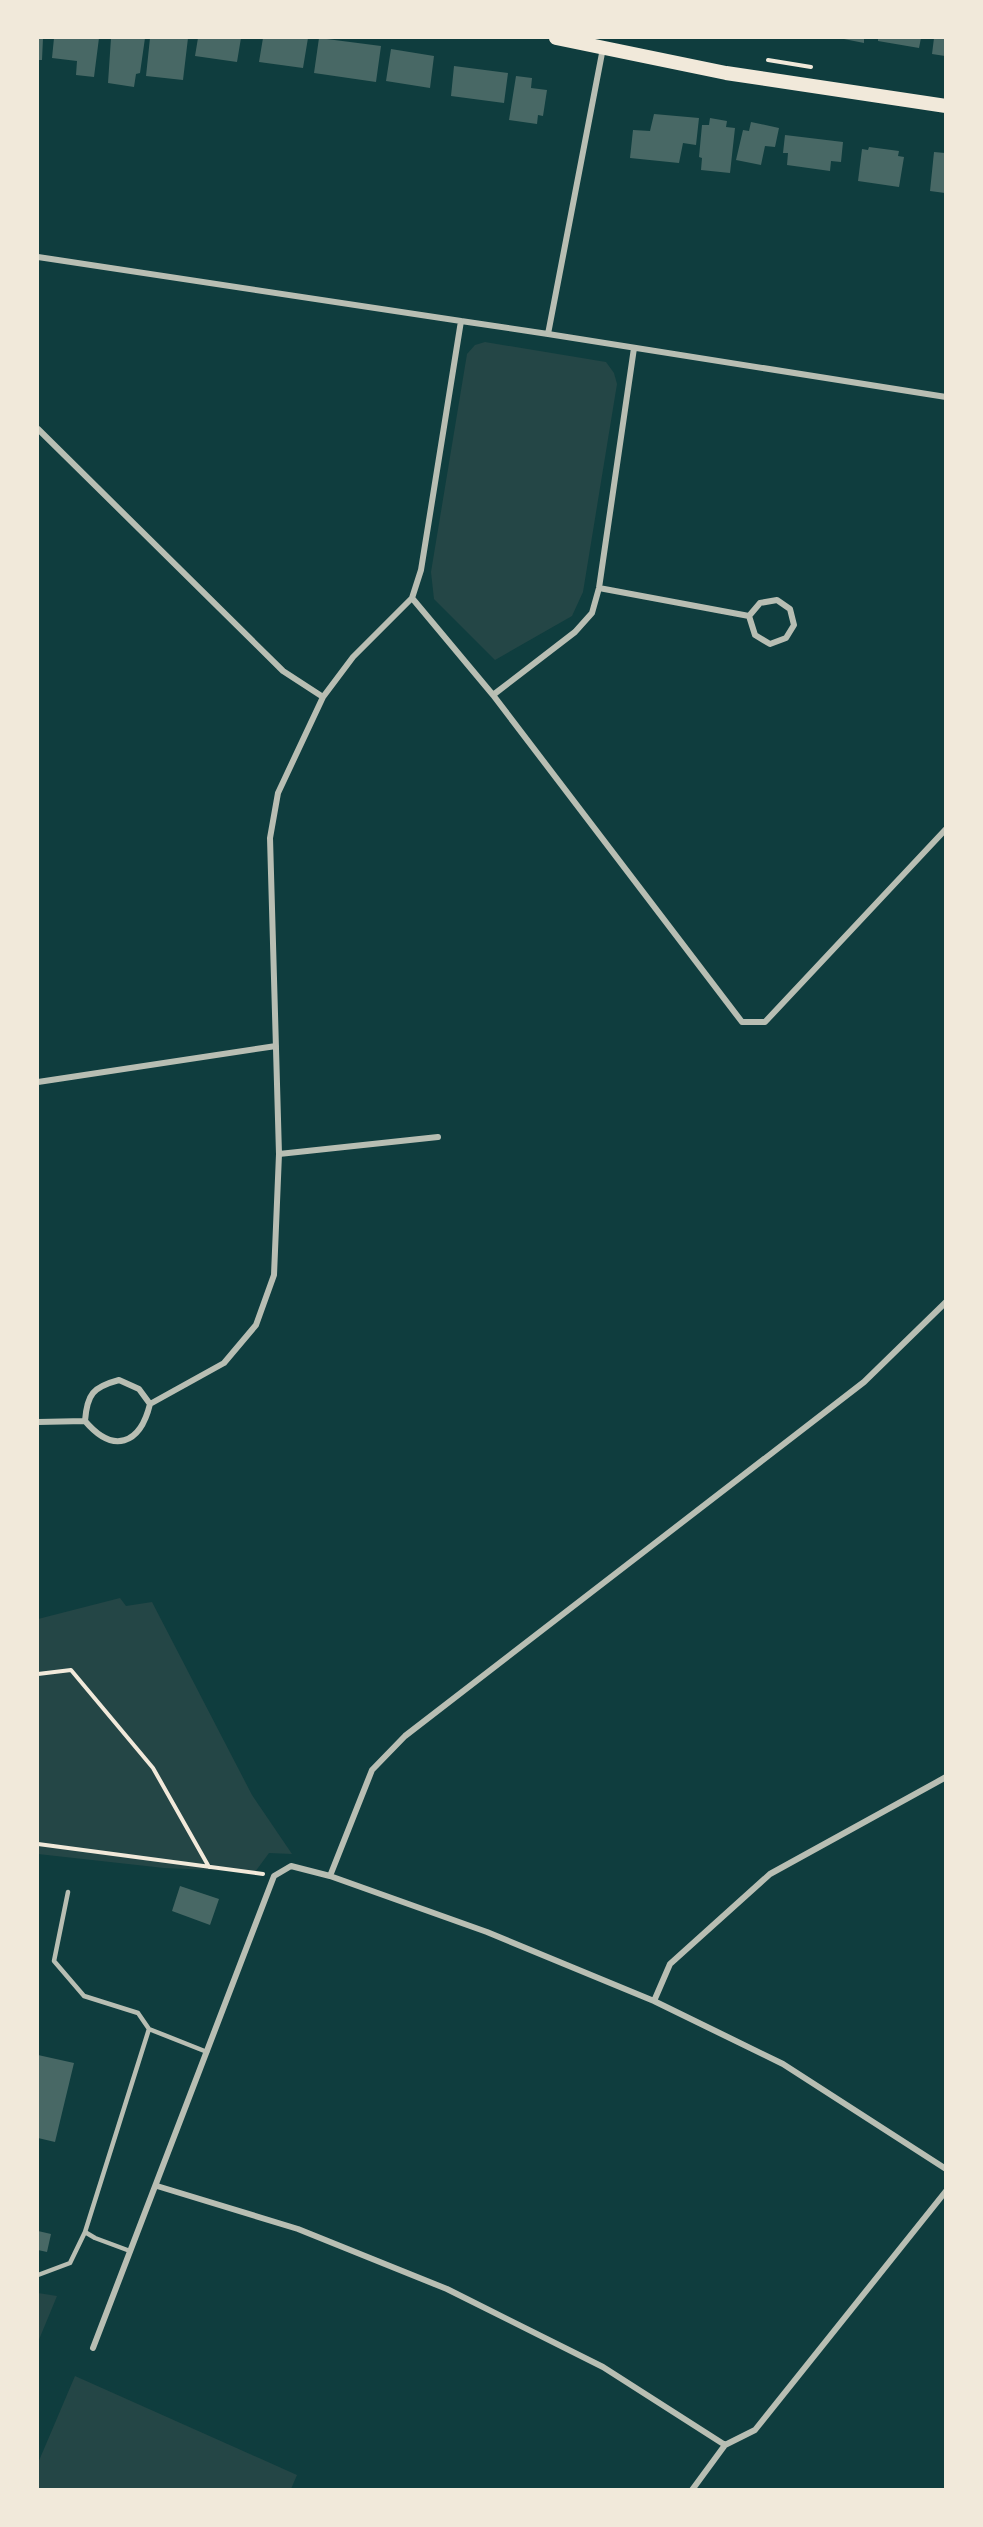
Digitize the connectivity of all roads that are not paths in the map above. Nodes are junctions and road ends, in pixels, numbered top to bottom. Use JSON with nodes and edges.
{"nodes":[{"id":1,"x":556,"y":38,"type":"edge"},
{"id":2,"x":603,"y":48,"type":"junction"},
{"id":3,"x":945,"y":106,"type":"edge"},
{"id":4,"x":38,"y":257,"type":"edge"},
{"id":5,"x":461,"y":321,"type":"junction"},
{"id":6,"x":548,"y":334,"type":"junction"},
{"id":7,"x":634,"y":348,"type":"junction"},
{"id":8,"x":945,"y":397,"type":"edge"},
{"id":9,"x":38,"y":429,"type":"edge"},
{"id":10,"x":599,"y":588,"type":"junction"},
{"id":11,"x":412,"y":598,"type":"junction"},
{"id":12,"x":749,"y":616,"type":"junction"},
{"id":13,"x":493,"y":695,"type":"junction"},
{"id":14,"x":324,"y":697,"type":"junction"},
{"id":15,"x":945,"y":829,"type":"edge"},
{"id":16,"x":276,"y":1046,"type":"junction"},
{"id":17,"x":38,"y":1076,"type":"edge"},
{"id":18,"x":38,"y":1082,"type":"edge"},
{"id":19,"x":438,"y":1137,"type":"dead end"},
{"id":20,"x":279,"y":1154,"type":"junction"},
{"id":21,"x":945,"y":1302,"type":"edge"},
{"id":22,"x":150,"y":1404,"type":"junction"},
{"id":23,"x":85,"y":1421,"type":"junction"},
{"id":24,"x":38,"y":1422,"type":"edge"},
{"id":25,"x":945,"y":1778,"type":"edge"},
{"id":26,"x":330,"y":1876,"type":"junction"},
{"id":27,"x":68,"y":1892,"type":"dead end"},
{"id":28,"x":654,"y":2001,"type":"junction"},
{"id":29,"x":149,"y":2029,"type":"junction"},
{"id":30,"x":207,"y":2052,"type":"junction"},
{"id":31,"x":945,"y":2169,"type":"edge"},
{"id":32,"x":157,"y":2186,"type":"junction"},
{"id":33,"x":945,"y":2191,"type":"edge"},
{"id":34,"x":85,"y":2232,"type":"junction"},
{"id":35,"x":130,"y":2251,"type":"junction"},
{"id":36,"x":38,"y":2275,"type":"edge"},
{"id":37,"x":93,"y":2348,"type":"dead end"},
{"id":38,"x":725,"y":2445,"type":"junction"},
{"id":39,"x":692,"y":2490,"type":"edge"}],
"edges":[{"from":1,"to":2,"type":"main road"},
{"from":2,"to":3,"type":"main road"},
{"from":2,"to":6,"type":"street"},
{"from":4,"to":5,"type":"street"},
{"from":5,"to":6,"type":"street"},
{"from":5,"to":11,"type":"street"},
{"from":6,"to":7,"type":"street"},
{"from":7,"to":8,"type":"street"},
{"from":7,"to":10,"type":"street"},
{"from":9,"to":14,"type":"street"},
{"from":10,"to":12,"type":"street"},
{"from":10,"to":13,"type":"street"},
{"from":11,"to":13,"type":"street"},
{"from":11,"to":14,"type":"street"},
{"from":12,"to":12,"type":"street"},
{"from":13,"to":15,"type":"street"},
{"from":14,"to":16,"type":"street"},
{"from":16,"to":18,"type":"street"},
{"from":16,"to":20,"type":"street"},
{"from":17,"to":18,"type":"street"},
{"from":19,"to":20,"type":"street"},
{"from":20,"to":22,"type":"street"},
{"from":21,"to":26,"type":"street"},
{"from":22,"to":23,"type":"street"},
{"from":22,"to":23,"type":"street"},
{"from":23,"to":24,"type":"street"},
{"from":25,"to":28,"type":"street"},
{"from":26,"to":28,"type":"street"},
{"from":26,"to":30,"type":"street"},
{"from":27,"to":29,"type":"lane"},
{"from":28,"to":31,"type":"street"},
{"from":29,"to":30,"type":"lane"},
{"from":29,"to":34,"type":"lane"},
{"from":30,"to":32,"type":"street"},
{"from":32,"to":35,"type":"street"},
{"from":32,"to":38,"type":"street"},
{"from":33,"to":38,"type":"street"},
{"from":34,"to":35,"type":"lane"},
{"from":34,"to":36,"type":"lane"},
{"from":35,"to":37,"type":"street"},
{"from":38,"to":39,"type":"street"}]}
